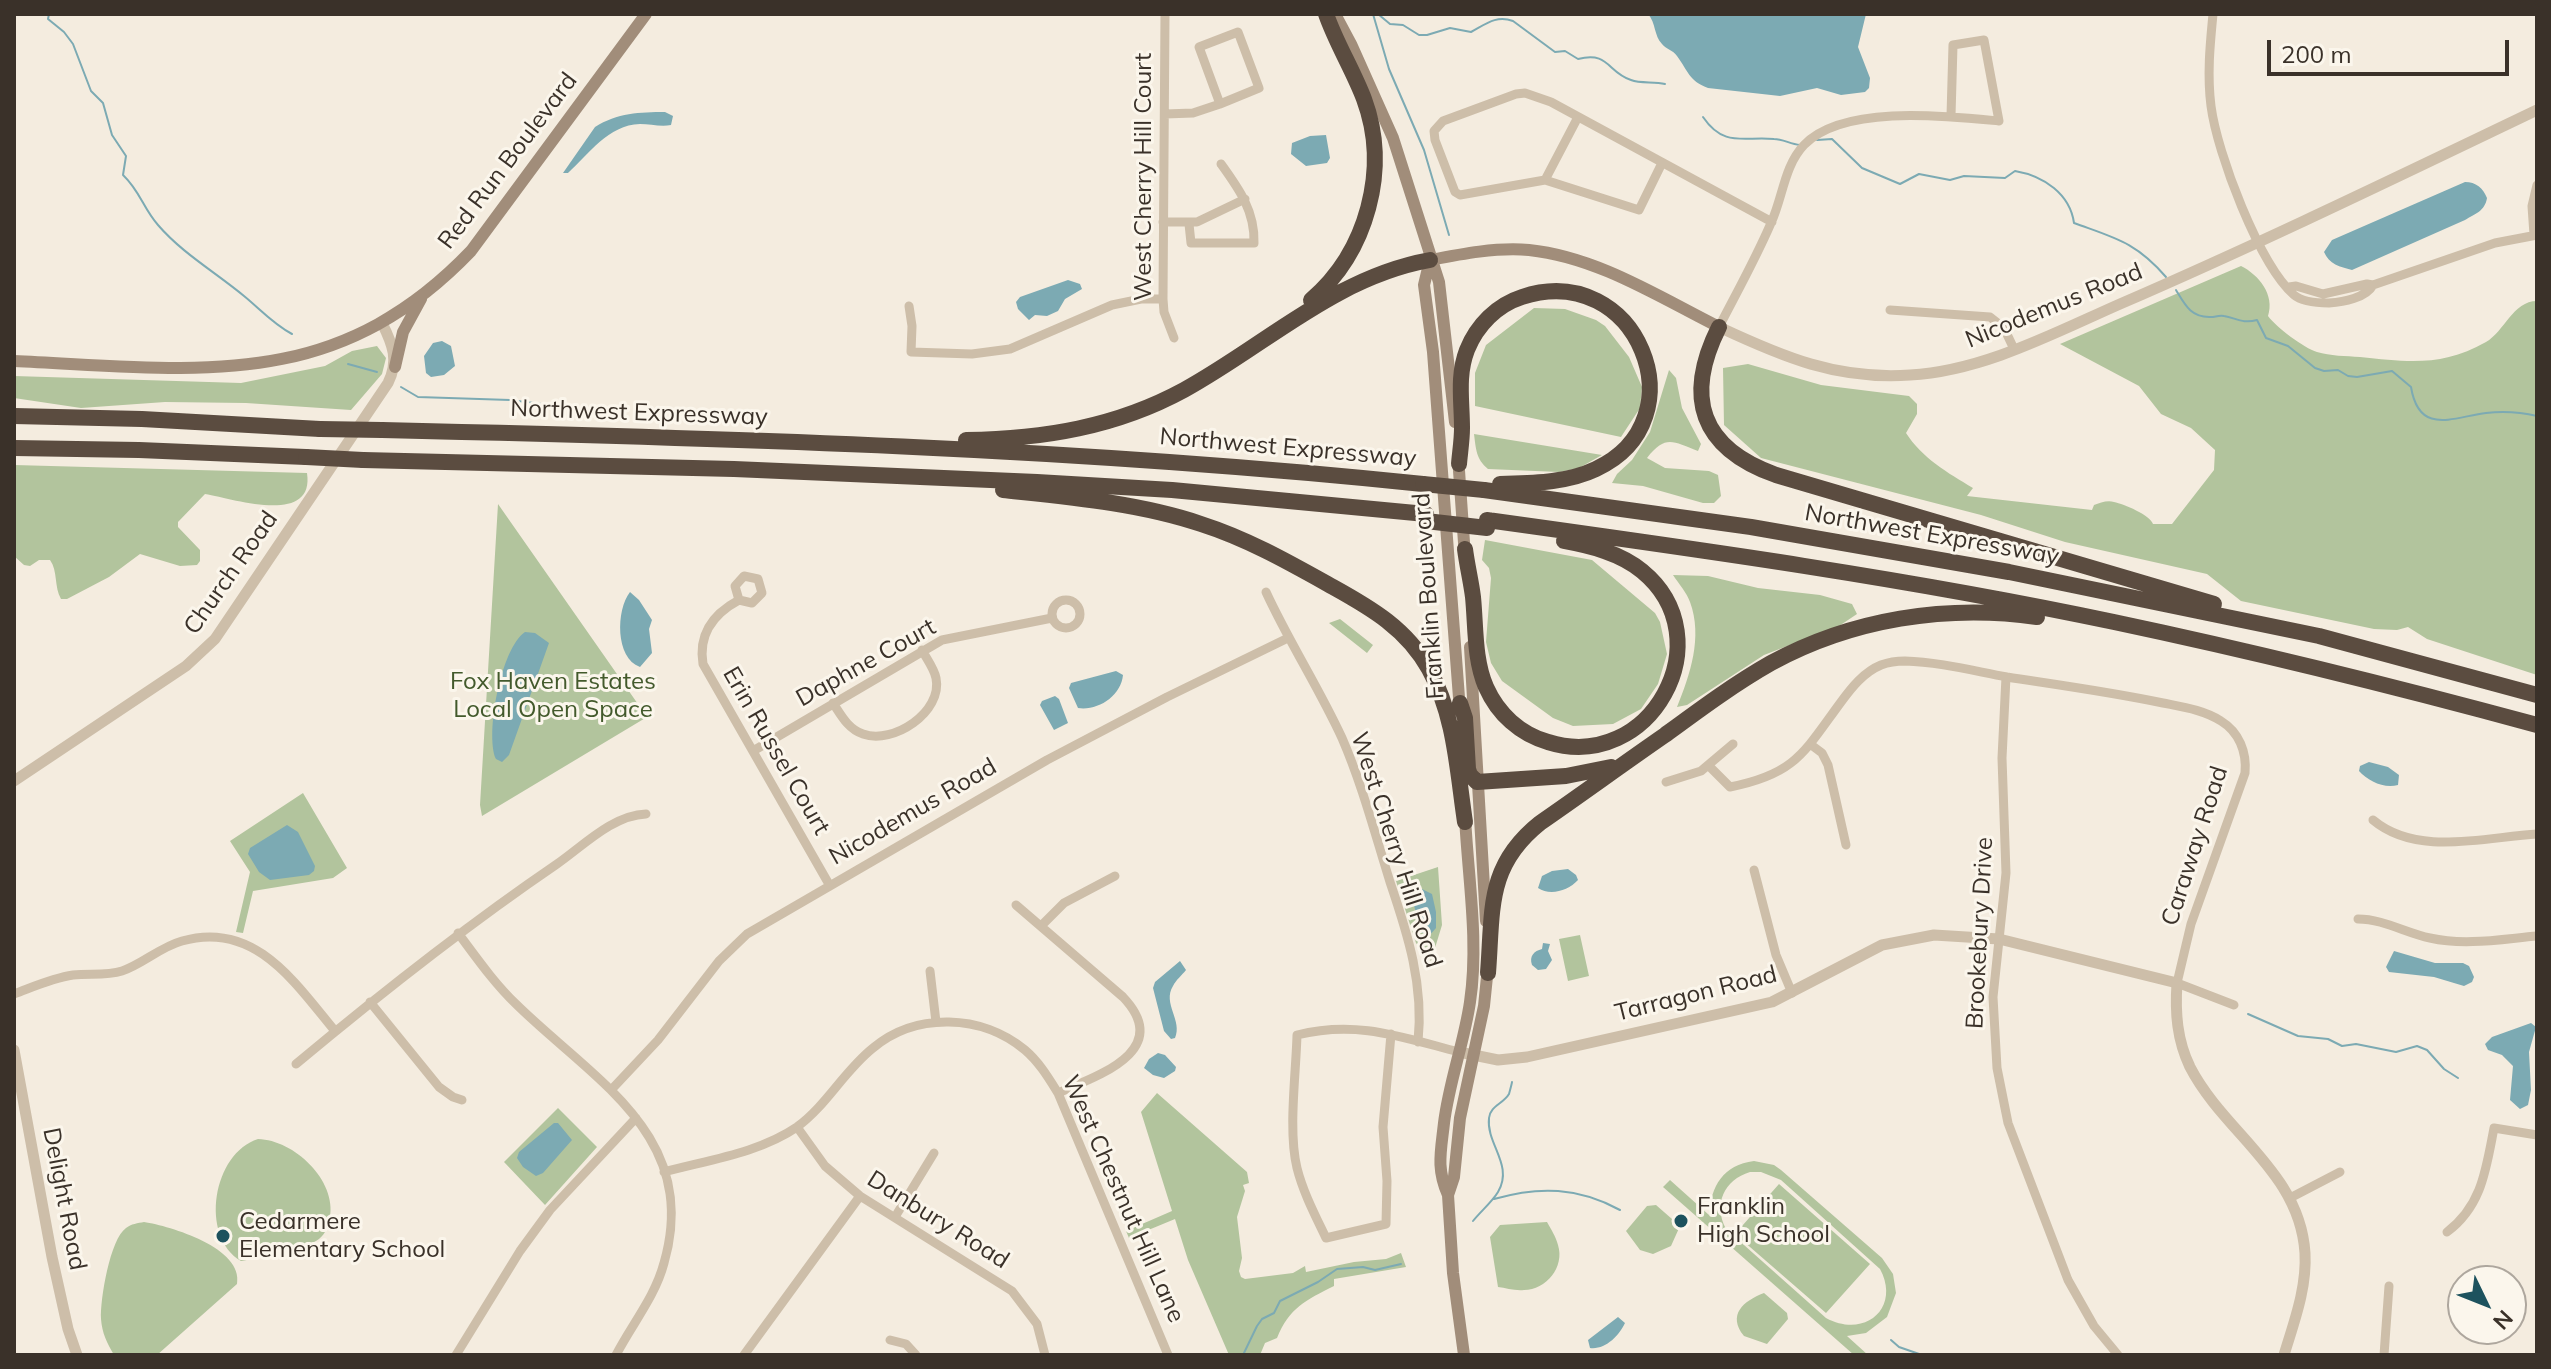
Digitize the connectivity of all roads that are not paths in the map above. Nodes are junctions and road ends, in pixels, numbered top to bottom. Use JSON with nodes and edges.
{"nodes":[{"id":1,"x":646,"y":14,"type":"edge"},
{"id":2,"x":1165,"y":14,"type":"edge"},
{"id":3,"x":1326,"y":14,"type":"edge"},
{"id":4,"x":1335,"y":14,"type":"edge"},
{"id":5,"x":2213,"y":14,"type":"edge"},
{"id":6,"x":1220,"y":104,"type":"junction"},
{"id":7,"x":2537,"y":110,"type":"edge"},
{"id":8,"x":1165,"y":114,"type":"junction"},
{"id":9,"x":1951,"y":116,"type":"junction"},
{"id":10,"x":1578,"y":117,"type":"junction"},
{"id":11,"x":1662,"y":163,"type":"junction"},
{"id":12,"x":1221,"y":164,"type":"dead end"},
{"id":13,"x":1545,"y":180,"type":"junction"},
{"id":14,"x":2537,"y":185,"type":"edge"},
{"id":15,"x":1245,"y":199,"type":"junction"},
{"id":16,"x":1163,"y":222,"type":"junction"},
{"id":17,"x":1772,"y":222,"type":"junction"},
{"id":18,"x":1189,"y":224,"type":"junction"},
{"id":19,"x":2536,"y":235,"type":"edge"},
{"id":20,"x":2259,"y":242,"type":"junction"},
{"id":21,"x":1430,"y":260,"type":"junction"},
{"id":22,"x":423,"y":296,"type":"junction"},
{"id":23,"x":1163,"y":299,"type":"junction"},
{"id":24,"x":909,"y":306,"type":"dead end"},
{"id":25,"x":1890,"y":310,"type":"dead end"},
{"id":26,"x":382,"y":323,"type":"junction"},
{"id":27,"x":1719,"y":327,"type":"junction"},
{"id":28,"x":1174,"y":338,"type":"dead end"},
{"id":29,"x":1261,"y":340,"type":"junction"},
{"id":30,"x":2014,"y":349,"type":"junction"},
{"id":31,"x":14,"y":361,"type":"edge"},
{"id":32,"x":395,"y":367,"type":"junction"},
{"id":33,"x":14,"y":416,"type":"edge"},
{"id":34,"x":735,"y":439,"type":"junction"},
{"id":35,"x":14,"y":448,"type":"edge"},
{"id":36,"x":1459,"y":464,"type":"junction"},
{"id":37,"x":831,"y":473,"type":"junction"},
{"id":38,"x":1484,"y":488,"type":"junction"},
{"id":39,"x":1487,"y":524,"type":"junction"},
{"id":40,"x":1465,"y":549,"type":"junction"},
{"id":41,"x":1266,"y":592,"type":"dead end"},
{"id":42,"x":739,"y":600,"type":"dead end"},
{"id":43,"x":1052,"y":618,"type":"dead end"},
{"id":44,"x":2319,"y":636,"type":"junction"},
{"id":45,"x":1288,"y":638,"type":"junction"},
{"id":46,"x":2193,"y":640,"type":"junction"},
{"id":47,"x":922,"y":650,"type":"junction"},
{"id":48,"x":2006,"y":677,"type":"junction"},
{"id":49,"x":2537,"y":695,"type":"edge"},
{"id":50,"x":833,"y":703,"type":"junction"},
{"id":51,"x":1460,"y":703,"type":"junction"},
{"id":52,"x":2537,"y":725,"type":"edge"},
{"id":53,"x":1733,"y":744,"type":"dead end"},
{"id":54,"x":1810,"y":744,"type":"junction"},
{"id":55,"x":753,"y":751,"type":"junction"},
{"id":56,"x":1626,"y":763,"type":"junction"},
{"id":57,"x":1709,"y":766,"type":"junction"},
{"id":58,"x":14,"y":781,"type":"edge"},
{"id":59,"x":1477,"y":782,"type":"junction"},
{"id":60,"x":1666,"y":782,"type":"dead end"},
{"id":61,"x":646,"y":814,"type":"dead end"},
{"id":62,"x":2373,"y":820,"type":"dead end"},
{"id":63,"x":1465,"y":822,"type":"junction"},
{"id":64,"x":2537,"y":834,"type":"edge"},
{"id":65,"x":1846,"y":845,"type":"dead end"},
{"id":66,"x":1754,"y":870,"type":"dead end"},
{"id":67,"x":1115,"y":876,"type":"dead end"},
{"id":68,"x":830,"y":886,"type":"junction"},
{"id":69,"x":1016,"y":905,"type":"dead end"},
{"id":70,"x":2358,"y":919,"type":"dead end"},
{"id":71,"x":1041,"y":926,"type":"junction"},
{"id":72,"x":458,"y":933,"type":"junction"},
{"id":73,"x":2537,"y":936,"type":"edge"},
{"id":74,"x":1999,"y":939,"type":"junction"},
{"id":75,"x":930,"y":971,"type":"dead end"},
{"id":76,"x":1488,"y":973,"type":"junction"},
{"id":77,"x":2177,"y":983,"type":"junction"},
{"id":78,"x":1792,"y":993,"type":"junction"},
{"id":79,"x":14,"y":994,"type":"edge"},
{"id":80,"x":370,"y":1002,"type":"junction"},
{"id":81,"x":2234,"y":1005,"type":"dead end"},
{"id":82,"x":936,"y":1022,"type":"junction"},
{"id":83,"x":335,"y":1031,"type":"junction"},
{"id":84,"x":1391,"y":1034,"type":"junction"},
{"id":85,"x":1418,"y":1042,"type":"junction"},
{"id":86,"x":14,"y":1050,"type":"edge"},
{"id":87,"x":1459,"y":1052,"type":"junction"},
{"id":88,"x":1474,"y":1055,"type":"junction"},
{"id":89,"x":296,"y":1064,"type":"dead end"},
{"id":90,"x":612,"y":1089,"type":"junction"},
{"id":91,"x":1058,"y":1093,"type":"junction"},
{"id":92,"x":462,"y":1100,"type":"dead end"},
{"id":93,"x":636,"y":1118,"type":"junction"},
{"id":94,"x":797,"y":1127,"type":"junction"},
{"id":95,"x":2537,"y":1135,"type":"edge"},
{"id":96,"x":934,"y":1153,"type":"dead end"},
{"id":97,"x":664,"y":1172,"type":"junction"},
{"id":98,"x":2340,"y":1172,"type":"dead end"},
{"id":99,"x":1448,"y":1195,"type":"junction"},
{"id":100,"x":860,"y":1196,"type":"junction"},
{"id":101,"x":2290,"y":1198,"type":"junction"},
{"id":102,"x":895,"y":1217,"type":"junction"},
{"id":103,"x":2447,"y":1232,"type":"dead end"},
{"id":104,"x":2389,"y":1286,"type":"dead end"},
{"id":105,"x":890,"y":1340,"type":"dead end"},
{"id":106,"x":77,"y":1355,"type":"edge"},
{"id":107,"x":456,"y":1355,"type":"edge"},
{"id":108,"x":616,"y":1355,"type":"edge"},
{"id":109,"x":744,"y":1355,"type":"edge"},
{"id":110,"x":916,"y":1355,"type":"edge"},
{"id":111,"x":1045,"y":1355,"type":"edge"},
{"id":112,"x":1168,"y":1355,"type":"edge"},
{"id":113,"x":1464,"y":1355,"type":"edge"},
{"id":114,"x":2118,"y":1355,"type":"edge"},
{"id":115,"x":2284,"y":1355,"type":"edge"},
{"id":116,"x":2384,"y":1355,"type":"edge"}],
"edges":[{"from":1,"to":22,"type":"main road","name":"Red Run Boulevard"},
{"from":2,"to":8,"type":"street","name":"West Cherry Hill Court"},
{"from":3,"to":29,"type":"highway"},
{"from":4,"to":21,"type":"main road"},
{"from":5,"to":20,"type":"street"},
{"from":6,"to":6,"type":"street"},
{"from":6,"to":8,"type":"street"},
{"from":7,"to":20,"type":"street","name":"Nicodemus Road"},
{"from":8,"to":16,"type":"street","name":"West Cherry Hill Court"},
{"from":9,"to":9,"type":"street"},
{"from":9,"to":17,"type":"street"},
{"from":10,"to":11,"type":"street"},
{"from":10,"to":13,"type":"street"},
{"from":10,"to":13,"type":"street"},
{"from":11,"to":13,"type":"street"},
{"from":11,"to":17,"type":"street"},
{"from":12,"to":15,"type":"street"},
{"from":14,"to":19,"type":"street"},
{"from":15,"to":18,"type":"street"},
{"from":15,"to":18,"type":"street"},
{"from":16,"to":18,"type":"street"},
{"from":16,"to":23,"type":"street","name":"West Cherry Hill Court"},
{"from":17,"to":27,"type":"street"},
{"from":19,"to":20,"type":"street"},
{"from":20,"to":30,"type":"street","name":"Nicodemus Road"},
{"from":21,"to":27,"type":"main road","name":"Nicodemus Road"},
{"from":21,"to":29,"type":"highway"},
{"from":21,"to":36,"type":"main road","name":"Franklin Boulevard"},
{"from":21,"to":51,"type":"main road","name":"Franklin Boulevard"},
{"from":22,"to":26,"type":"main road","name":"Red Run Boulevard"},
{"from":22,"to":32,"type":"main road"},
{"from":23,"to":24,"type":"street"},
{"from":23,"to":28,"type":"street","name":"West Cherry Hill Court"},
{"from":25,"to":30,"type":"street"},
{"from":26,"to":31,"type":"main road","name":"Red Run Boulevard"},
{"from":26,"to":32,"type":"street"},
{"from":27,"to":30,"type":"street","name":"Nicodemus Road"},
{"from":27,"to":44,"type":"highway"},
{"from":29,"to":34,"type":"highway"},
{"from":32,"to":58,"type":"street","name":"Church Road"},
{"from":33,"to":34,"type":"highway","name":"Northwest Expressway","bridge":true},
{"from":34,"to":38,"type":"highway","name":"Northwest Expressway","bridge":true},
{"from":35,"to":37,"type":"highway","bridge":true},
{"from":36,"to":38,"type":"highway"},
{"from":36,"to":40,"type":"main road","name":"Franklin Boulevard"},
{"from":37,"to":39,"type":"highway"},
{"from":37,"to":63,"type":"highway"},
{"from":38,"to":44,"type":"highway","name":"Northwest Expressway"},
{"from":39,"to":40,"type":"highway"},
{"from":39,"to":46,"type":"highway"},
{"from":40,"to":59,"type":"main road","name":"Franklin Boulevard"},
{"from":41,"to":45,"type":"street","name":"West Cherry Hill Road"},
{"from":42,"to":55,"type":"street","name":"Erin Russel Court"},
{"from":43,"to":47,"type":"street","name":"Daphne Court"},
{"from":44,"to":49,"type":"highway","name":"Northwest Expressway"},
{"from":45,"to":68,"type":"street","name":"Nicodemus Road"},
{"from":45,"to":85,"type":"street","name":"West Cherry Hill Road"},
{"from":46,"to":52,"type":"highway"},
{"from":46,"to":56,"type":"highway"},
{"from":47,"to":50,"type":"street","name":"Daphne Court"},
{"from":47,"to":50,"type":"street"},
{"from":48,"to":54,"type":"street","name":"Caraway Road"},
{"from":48,"to":74,"type":"street","name":"Brookebury Drive"},
{"from":48,"to":77,"type":"street","name":"Caraway Road"},
{"from":50,"to":55,"type":"street","name":"Daphne Court"},
{"from":51,"to":59,"type":"highway"},
{"from":51,"to":63,"type":"main road","name":"Franklin Boulevard"},
{"from":53,"to":57,"type":"street"},
{"from":54,"to":57,"type":"street","name":"Caraway Road"},
{"from":54,"to":65,"type":"street"},
{"from":55,"to":68,"type":"street","name":"Erin Russel Court"},
{"from":56,"to":59,"type":"highway"},
{"from":56,"to":76,"type":"highway"},
{"from":57,"to":60,"type":"street"},
{"from":59,"to":76,"type":"main road","name":"Franklin Boulevard"},
{"from":61,"to":72,"type":"street"},
{"from":62,"to":64,"type":"street"},
{"from":63,"to":87,"type":"main road","name":"Franklin Boulevard"},
{"from":66,"to":78,"type":"street"},
{"from":67,"to":71,"type":"street"},
{"from":68,"to":90,"type":"street","name":"Nicodemus Road"},
{"from":69,"to":71,"type":"street"},
{"from":70,"to":73,"type":"street"},
{"from":71,"to":91,"type":"street"},
{"from":72,"to":80,"type":"street"},
{"from":72,"to":90,"type":"street"},
{"from":74,"to":77,"type":"street","name":"Tarragon Road"},
{"from":74,"to":78,"type":"street","name":"Tarragon Road"},
{"from":74,"to":114,"type":"street","name":"Brookebury Drive"},
{"from":75,"to":82,"type":"street"},
{"from":76,"to":88,"type":"main road","name":"Franklin Boulevard"},
{"from":77,"to":81,"type":"street","name":"Tarragon Road"},
{"from":77,"to":101,"type":"street","name":"Caraway Road"},
{"from":78,"to":88,"type":"street","name":"Tarragon Road"},
{"from":79,"to":83,"type":"street"},
{"from":80,"to":83,"type":"street"},
{"from":80,"to":92,"type":"street"},
{"from":82,"to":91,"type":"street","name":"West Chestnut Hill Lane"},
{"from":82,"to":94,"type":"street","name":"West Chestnut Hill Lane"},
{"from":83,"to":89,"type":"street"},
{"from":84,"to":84,"type":"street","name":"Tarragon Road"},
{"from":84,"to":85,"type":"street","name":"Tarragon Road"},
{"from":85,"to":87,"type":"street","name":"Tarragon Road"},
{"from":86,"to":106,"type":"street","name":"Delight Road"},
{"from":87,"to":88,"type":"street","name":"Tarragon Road"},
{"from":87,"to":99,"type":"main road","name":"Franklin Boulevard"},
{"from":88,"to":99,"type":"main road","name":"Franklin Boulevard"},
{"from":90,"to":93,"type":"street"},
{"from":91,"to":112,"type":"street","name":"West Chestnut Hill Lane"},
{"from":93,"to":97,"type":"street"},
{"from":93,"to":107,"type":"street"},
{"from":94,"to":97,"type":"street","name":"West Chestnut Hill Lane"},
{"from":94,"to":100,"type":"street","name":"Danbury Road"},
{"from":95,"to":103,"type":"street"},
{"from":96,"to":102,"type":"street"},
{"from":97,"to":108,"type":"street"},
{"from":98,"to":101,"type":"street"},
{"from":99,"to":113,"type":"main road","name":"Franklin Boulevard"},
{"from":100,"to":102,"type":"street","name":"Danbury Road"},
{"from":100,"to":109,"type":"street"},
{"from":101,"to":115,"type":"street","name":"Caraway Road"},
{"from":102,"to":111,"type":"street","name":"Danbury Road"},
{"from":104,"to":116,"type":"street"},
{"from":105,"to":110,"type":"street"}]}
